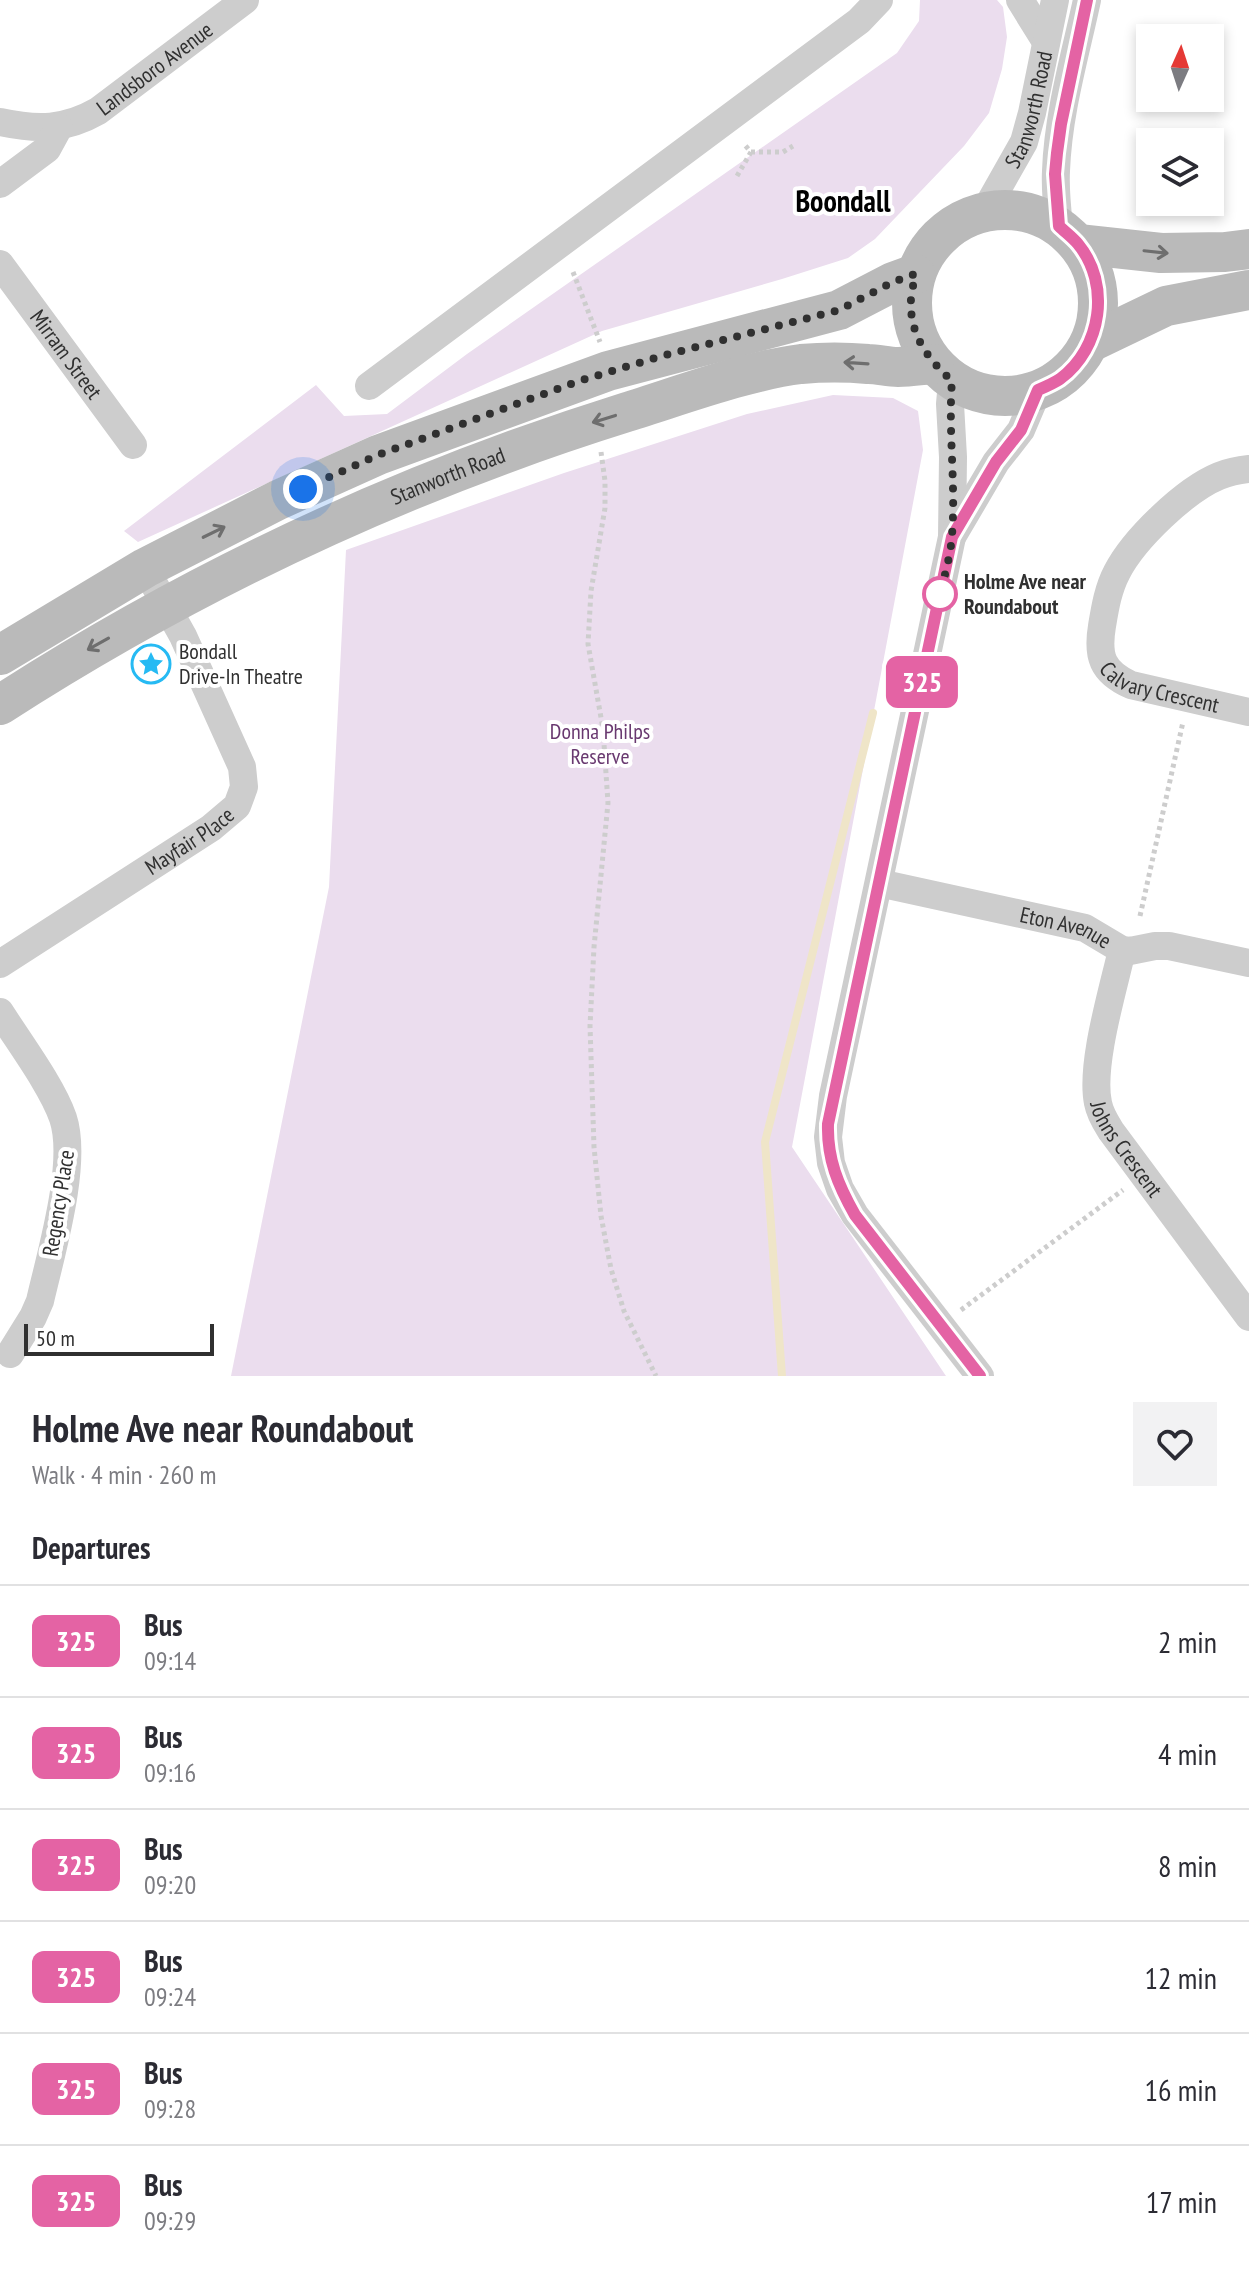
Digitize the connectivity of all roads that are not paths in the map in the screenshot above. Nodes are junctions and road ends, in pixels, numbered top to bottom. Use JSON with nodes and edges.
{"nodes":[{"id":1,"x":245,"y":0,"type":"edge"},
{"id":2,"x":879,"y":0,"type":"edge"},
{"id":3,"x":1020,"y":0,"type":"edge"},
{"id":4,"x":1055,"y":0,"type":"edge"},
{"id":5,"x":1087,"y":0,"type":"edge"},
{"id":6,"x":1046,"y":42,"type":"junction"},
{"id":7,"x":0,"y":122,"type":"edge"},
{"id":8,"x":59,"y":127,"type":"junction"},
{"id":9,"x":0,"y":184,"type":"edge"},
{"id":10,"x":985,"y":211,"type":"junction"},
{"id":11,"x":1068,"y":235,"type":"junction"},
{"id":12,"x":1249,"y":249,"type":"edge"},
{"id":13,"x":0,"y":264,"type":"edge"},
{"id":14,"x":915,"y":274,"type":"junction"},
{"id":15,"x":1249,"y":290,"type":"edge"},
{"id":16,"x":1091,"y":342,"type":"junction"},
{"id":17,"x":943,"y":372,"type":"junction"},
{"id":18,"x":369,"y":386,"type":"dead end"},
{"id":19,"x":1038,"y":390,"type":"junction"},
{"id":20,"x":133,"y":445,"type":"dead end"},
{"id":21,"x":1249,"y":469,"type":"edge"},
{"id":22,"x":952,"y":537,"type":"junction"},
{"id":23,"x":145,"y":568,"type":"junction"},
{"id":24,"x":166,"y":605,"type":"junction"},
{"id":25,"x":0,"y":655,"type":"edge"},
{"id":26,"x":0,"y":705,"type":"edge"},
{"id":27,"x":1249,"y":712,"type":"edge"},
{"id":28,"x":879,"y":883,"type":"junction"},
{"id":29,"x":1122,"y":950,"type":"junction"},
{"id":30,"x":1249,"y":963,"type":"edge"},
{"id":31,"x":0,"y":964,"type":"edge"},
{"id":32,"x":0,"y":1012,"type":"edge"},
{"id":33,"x":1249,"y":1317,"type":"edge"},
{"id":34,"x":10,"y":1354,"type":"dead end"},
{"id":35,"x":980,"y":1376,"type":"edge"}],
"edges":[{"from":1,"to":8,"type":"street","name":"Landsboro Avenue"},
{"from":2,"to":18,"type":"street"},
{"from":3,"to":6,"type":"street"},
{"from":4,"to":6,"type":"street","name":"Stanworth Road"},
{"from":5,"to":11,"type":"street","name":"Stanworth Road"},
{"from":6,"to":10,"type":"street","name":"Stanworth Road"},
{"from":7,"to":8,"type":"street"},
{"from":8,"to":9,"type":"street"},
{"from":10,"to":11,"type":"main road"},
{"from":10,"to":14,"type":"main road"},
{"from":11,"to":12,"type":"main road","one_way":true},
{"from":11,"to":16,"type":"main road"},
{"from":13,"to":20,"type":"street","name":"Mirram Street"},
{"from":14,"to":17,"type":"main road"},
{"from":23,"to":14,"type":"main road","name":"Stanworth Road","one_way":true},
{"from":15,"to":16,"type":"main road"},
{"from":16,"to":19,"type":"main road"},
{"from":17,"to":19,"type":"main road"},
{"from":17,"to":22,"type":"street"},
{"from":17,"to":24,"type":"main road","name":"Stanworth Road","one_way":true},
{"from":19,"to":22,"type":"street"},
{"from":21,"to":27,"type":"street","name":"Calvary Crescent"},
{"from":22,"to":28,"type":"street"},
{"from":23,"to":24,"type":"street","name":"Mayfair Place"},
{"from":23,"to":25,"type":"main road","name":"Stanworth Road"},
{"from":24,"to":26,"type":"main road","name":"Stanworth Road","one_way":true},
{"from":24,"to":31,"type":"street","name":"Mayfair Place"},
{"from":28,"to":29,"type":"street","name":"Eton Avenue"},
{"from":28,"to":35,"type":"street"},
{"from":29,"to":30,"type":"street","name":"Eton Avenue"},
{"from":29,"to":33,"type":"street","name":"Johns Crescent"},
{"from":32,"to":34,"type":"street","name":"Regency Place"}]}
